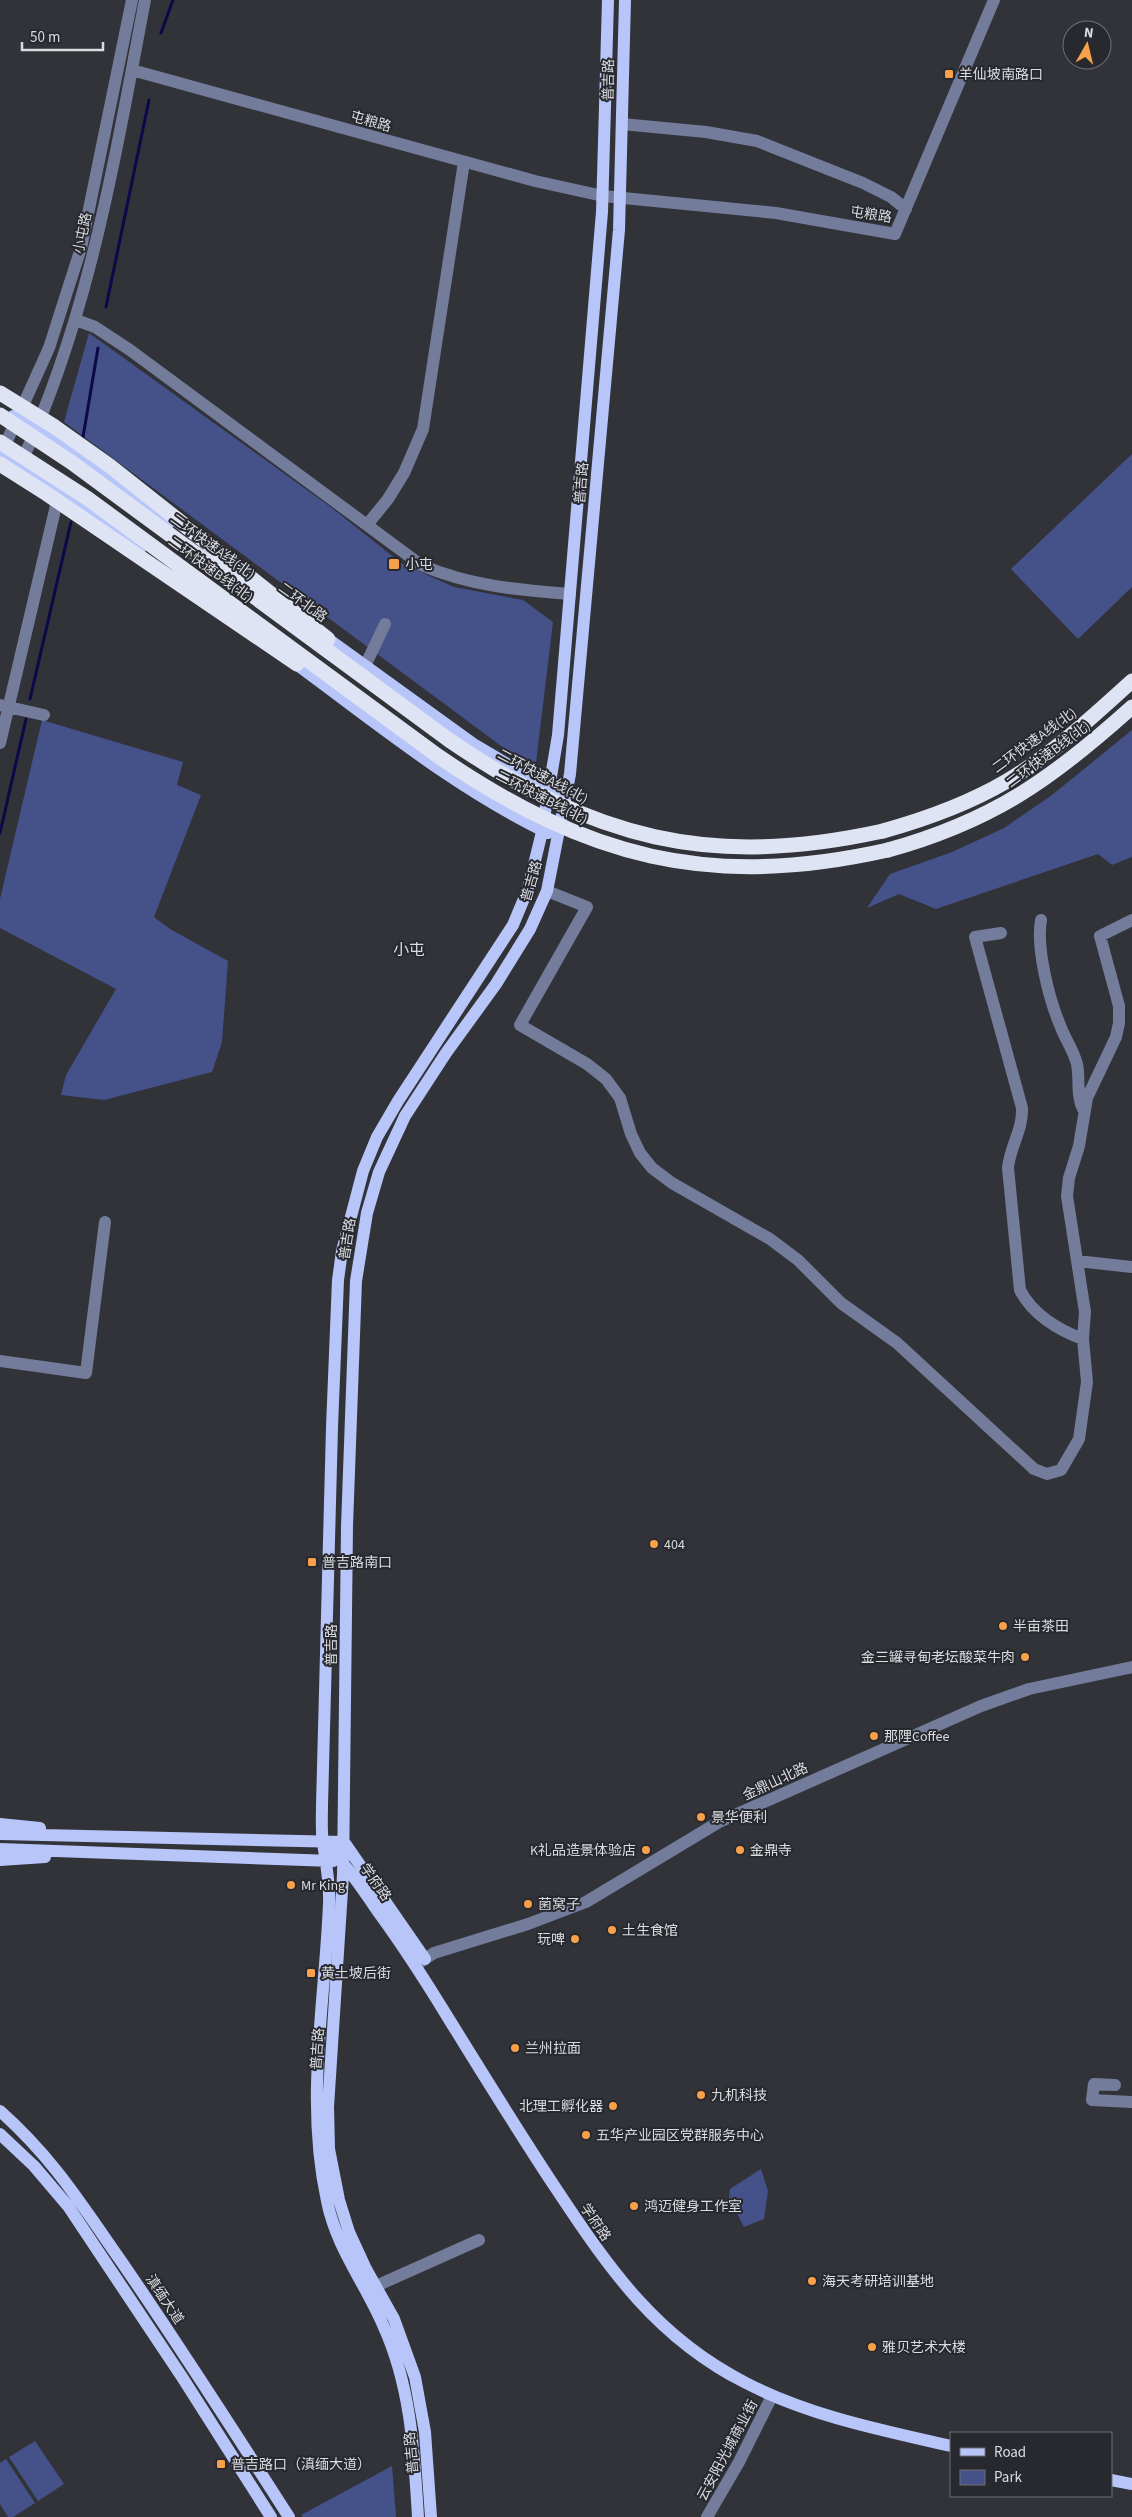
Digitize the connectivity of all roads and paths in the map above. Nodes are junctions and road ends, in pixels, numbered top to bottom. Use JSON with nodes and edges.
{"nodes":[{"id":1,"x":132,"y":0,"type":"edge"},
{"id":2,"x":145,"y":0,"type":"edge"},
{"id":3,"x":608,"y":0,"type":"edge"},
{"id":4,"x":625,"y":0,"type":"edge"},
{"id":5,"x":994,"y":0,"type":"edge"},
{"id":6,"x":132,"y":70,"type":"junction"},
{"id":7,"x":622,"y":124,"type":"junction"},
{"id":8,"x":464,"y":162,"type":"junction"},
{"id":9,"x":603,"y":196,"type":"junction"},
{"id":10,"x":621,"y":200,"type":"junction"},
{"id":11,"x":906,"y":209,"type":"junction"},
{"id":12,"x":76,"y":320,"type":"junction"},
{"id":13,"x":0,"y":393,"type":"edge"},
{"id":14,"x":0,"y":408,"type":"edge"},
{"id":15,"x":11,"y":417,"type":"edge"},
{"id":16,"x":36,"y":429,"type":"junction"},
{"id":17,"x":0,"y":453,"type":"edge"},
{"id":18,"x":20,"y":465,"type":"junction"},
{"id":19,"x":60,"y":490,"type":"junction"},
{"id":20,"x":367,"y":525,"type":"junction"},
{"id":21,"x":570,"y":594,"type":"junction"},
{"id":22,"x":385,"y":624,"type":"dead end"},
{"id":23,"x":365,"y":666,"type":"junction"},
{"id":24,"x":1132,"y":681,"type":"edge"},
{"id":25,"x":4,"y":706,"type":"edge"},
{"id":26,"x":1132,"y":707,"type":"edge"},
{"id":27,"x":44,"y":715,"type":"dead end"},
{"id":28,"x":0,"y":743,"type":"edge"},
{"id":29,"x":469,"y":754,"type":"junction"},
{"id":30,"x":458,"y":770,"type":"junction"},
{"id":31,"x":550,"y":790,"type":"junction"},
{"id":32,"x":565,"y":797,"type":"junction"},
{"id":33,"x":542,"y":830,"type":"junction"},
{"id":34,"x":558,"y":837,"type":"junction"},
{"id":35,"x":546,"y":891,"type":"junction"},
{"id":36,"x":1041,"y":920,"type":"dead end"},
{"id":37,"x":1132,"y":920,"type":"edge"},
{"id":38,"x":1001,"y":933,"type":"dead end"},
{"id":39,"x":1084,"y":1111,"type":"junction"},
{"id":40,"x":105,"y":1222,"type":"dead end"},
{"id":41,"x":1077,"y":1261,"type":"junction"},
{"id":42,"x":1132,"y":1267,"type":"edge"},
{"id":43,"x":1083,"y":1338,"type":"junction"},
{"id":44,"x":0,"y":1361,"type":"edge"},
{"id":45,"x":1132,"y":1667,"type":"edge"},
{"id":46,"x":0,"y":1824,"type":"edge"},
{"id":47,"x":0,"y":1834,"type":"edge"},
{"id":48,"x":92,"y":1836,"type":"junction"},
{"id":49,"x":323,"y":1841,"type":"junction"},
{"id":50,"x":344,"y":1842,"type":"junction"},
{"id":51,"x":0,"y":1849,"type":"edge"},
{"id":52,"x":92,"y":1851,"type":"junction"},
{"id":53,"x":0,"y":1860,"type":"edge"},
{"id":54,"x":326,"y":1860,"type":"junction"},
{"id":55,"x":343,"y":1861,"type":"junction"},
{"id":56,"x":420,"y":1962,"type":"junction"},
{"id":57,"x":1115,"y":2085,"type":"dead end"},
{"id":58,"x":1132,"y":2102,"type":"edge"},
{"id":59,"x":0,"y":2112,"type":"edge"},
{"id":60,"x":0,"y":2134,"type":"edge"},
{"id":61,"x":479,"y":2240,"type":"dead end"},
{"id":62,"x":376,"y":2286,"type":"junction"},
{"id":63,"x":772,"y":2396,"type":"junction"},
{"id":64,"x":950,"y":2446,"type":"edge"},
{"id":65,"x":1112,"y":2480,"type":"edge"},
{"id":66,"x":1132,"y":2484,"type":"edge"},
{"id":67,"x":270,"y":2517,"type":"edge"},
{"id":68,"x":289,"y":2517,"type":"edge"},
{"id":69,"x":418,"y":2517,"type":"edge"},
{"id":70,"x":431,"y":2517,"type":"edge"},
{"id":71,"x":707,"y":2517,"type":"edge"}],
"edges":[{"from":1,"to":15,"type":"street","name":"小屯路"},
{"from":2,"to":6,"type":"street","name":"小屯路"},
{"from":3,"to":9,"type":"main road","name":"普吉路"},
{"from":4,"to":7,"type":"main road","name":"普吉路"},
{"from":5,"to":11,"type":"street","name":"屯粮路"},
{"from":6,"to":8,"type":"street","name":"屯粮路"},
{"from":6,"to":12,"type":"street","name":"小屯路"},
{"from":7,"to":10,"type":"main road","name":"普吉路"},
{"from":7,"to":11,"type":"street"},
{"from":8,"to":9,"type":"street","name":"屯粮路"},
{"from":8,"to":20,"type":"street"},
{"from":9,"to":10,"type":"street","name":"屯粮路"},
{"from":9,"to":21,"type":"main road","name":"普吉路"},
{"from":10,"to":11,"type":"street","name":"屯粮路"},
{"from":10,"to":32,"type":"main road","name":"普吉路"},
{"from":12,"to":16,"type":"street","name":"小屯路"},
{"from":12,"to":20,"type":"street"},
{"from":13,"to":29,"type":"highway","bridge":true},
{"from":14,"to":15,"type":"main road","name":"二环北路"},
{"from":15,"to":16,"type":"main road","name":"二环北路"},
{"from":15,"to":17,"type":"street","name":"小屯路"},
{"from":15,"to":29,"type":"highway","name":"二环快速A线(北)","bridge":true},
{"from":16,"to":18,"type":"street","name":"小屯路"},
{"from":16,"to":23,"type":"main road","name":"二环北路"},
{"from":17,"to":18,"type":"main road"},
{"from":17,"to":30,"type":"highway","bridge":true},
{"from":17,"to":30,"type":"highway","name":"二环快速B线(北)","bridge":true},
{"from":18,"to":19,"type":"main road"},
{"from":19,"to":25,"type":"street"},
{"from":19,"to":33,"type":"main road"},
{"from":20,"to":21,"type":"street"},
{"from":21,"to":31,"type":"main road","name":"普吉路"},
{"from":22,"to":23,"type":"street"},
{"from":23,"to":31,"type":"main road","name":"二环北路"},
{"from":24,"to":29,"type":"highway","name":"二环快速A线(北)","bridge":true},
{"from":25,"to":27,"type":"street"},
{"from":25,"to":28,"type":"street"},
{"from":26,"to":30,"type":"highway","name":"二环快速B线(北)","bridge":true},
{"from":31,"to":32,"type":"main road","name":"二环北路"},
{"from":31,"to":33,"type":"main road","name":"普吉路"},
{"from":32,"to":34,"type":"main road","name":"普吉路"},
{"from":33,"to":34,"type":"main road"},
{"from":33,"to":49,"type":"main road","name":"普吉路"},
{"from":34,"to":35,"type":"main road","name":"普吉路"},
{"from":35,"to":43,"type":"street"},
{"from":35,"to":50,"type":"main road","name":"普吉路"},
{"from":36,"to":39,"type":"street"},
{"from":37,"to":39,"type":"street"},
{"from":38,"to":43,"type":"street"},
{"from":39,"to":41,"type":"street"},
{"from":40,"to":44,"type":"street"},
{"from":41,"to":42,"type":"street"},
{"from":41,"to":43,"type":"street"},
{"from":45,"to":56,"type":"street","name":"金鼎山北路"},
{"from":46,"to":48,"type":"main road"},
{"from":47,"to":48,"type":"main road"},
{"from":48,"to":49,"type":"main road"},
{"from":49,"to":50,"type":"main road"},
{"from":49,"to":54,"type":"main road","name":"普吉路"},
{"from":49,"to":55,"type":"main road","name":"学府路"},
{"from":50,"to":55,"type":"main road","name":"普吉路"},
{"from":50,"to":56,"type":"main road","name":"学府路"},
{"from":51,"to":52,"type":"main road","name":"学府路"},
{"from":52,"to":53,"type":"main road"},
{"from":52,"to":54,"type":"main road","name":"学府路"},
{"from":54,"to":55,"type":"main road","name":"学府路"},
{"from":54,"to":69,"type":"main road","name":"普吉路"},
{"from":55,"to":56,"type":"main road","name":"学府路"},
{"from":55,"to":62,"type":"main road","name":"普吉路"},
{"from":56,"to":63,"type":"main road","name":"学府路"},
{"from":57,"to":58,"type":"street"},
{"from":59,"to":68,"type":"main road","name":"滇缅大道"},
{"from":60,"to":67,"type":"main road"},
{"from":61,"to":62,"type":"street"},
{"from":62,"to":70,"type":"main road","name":"普吉路"},
{"from":63,"to":64,"type":"main road","name":"学府路"},
{"from":63,"to":71,"type":"street","name":"云安阳光城商业街"},
{"from":65,"to":66,"type":"main road"}]}
